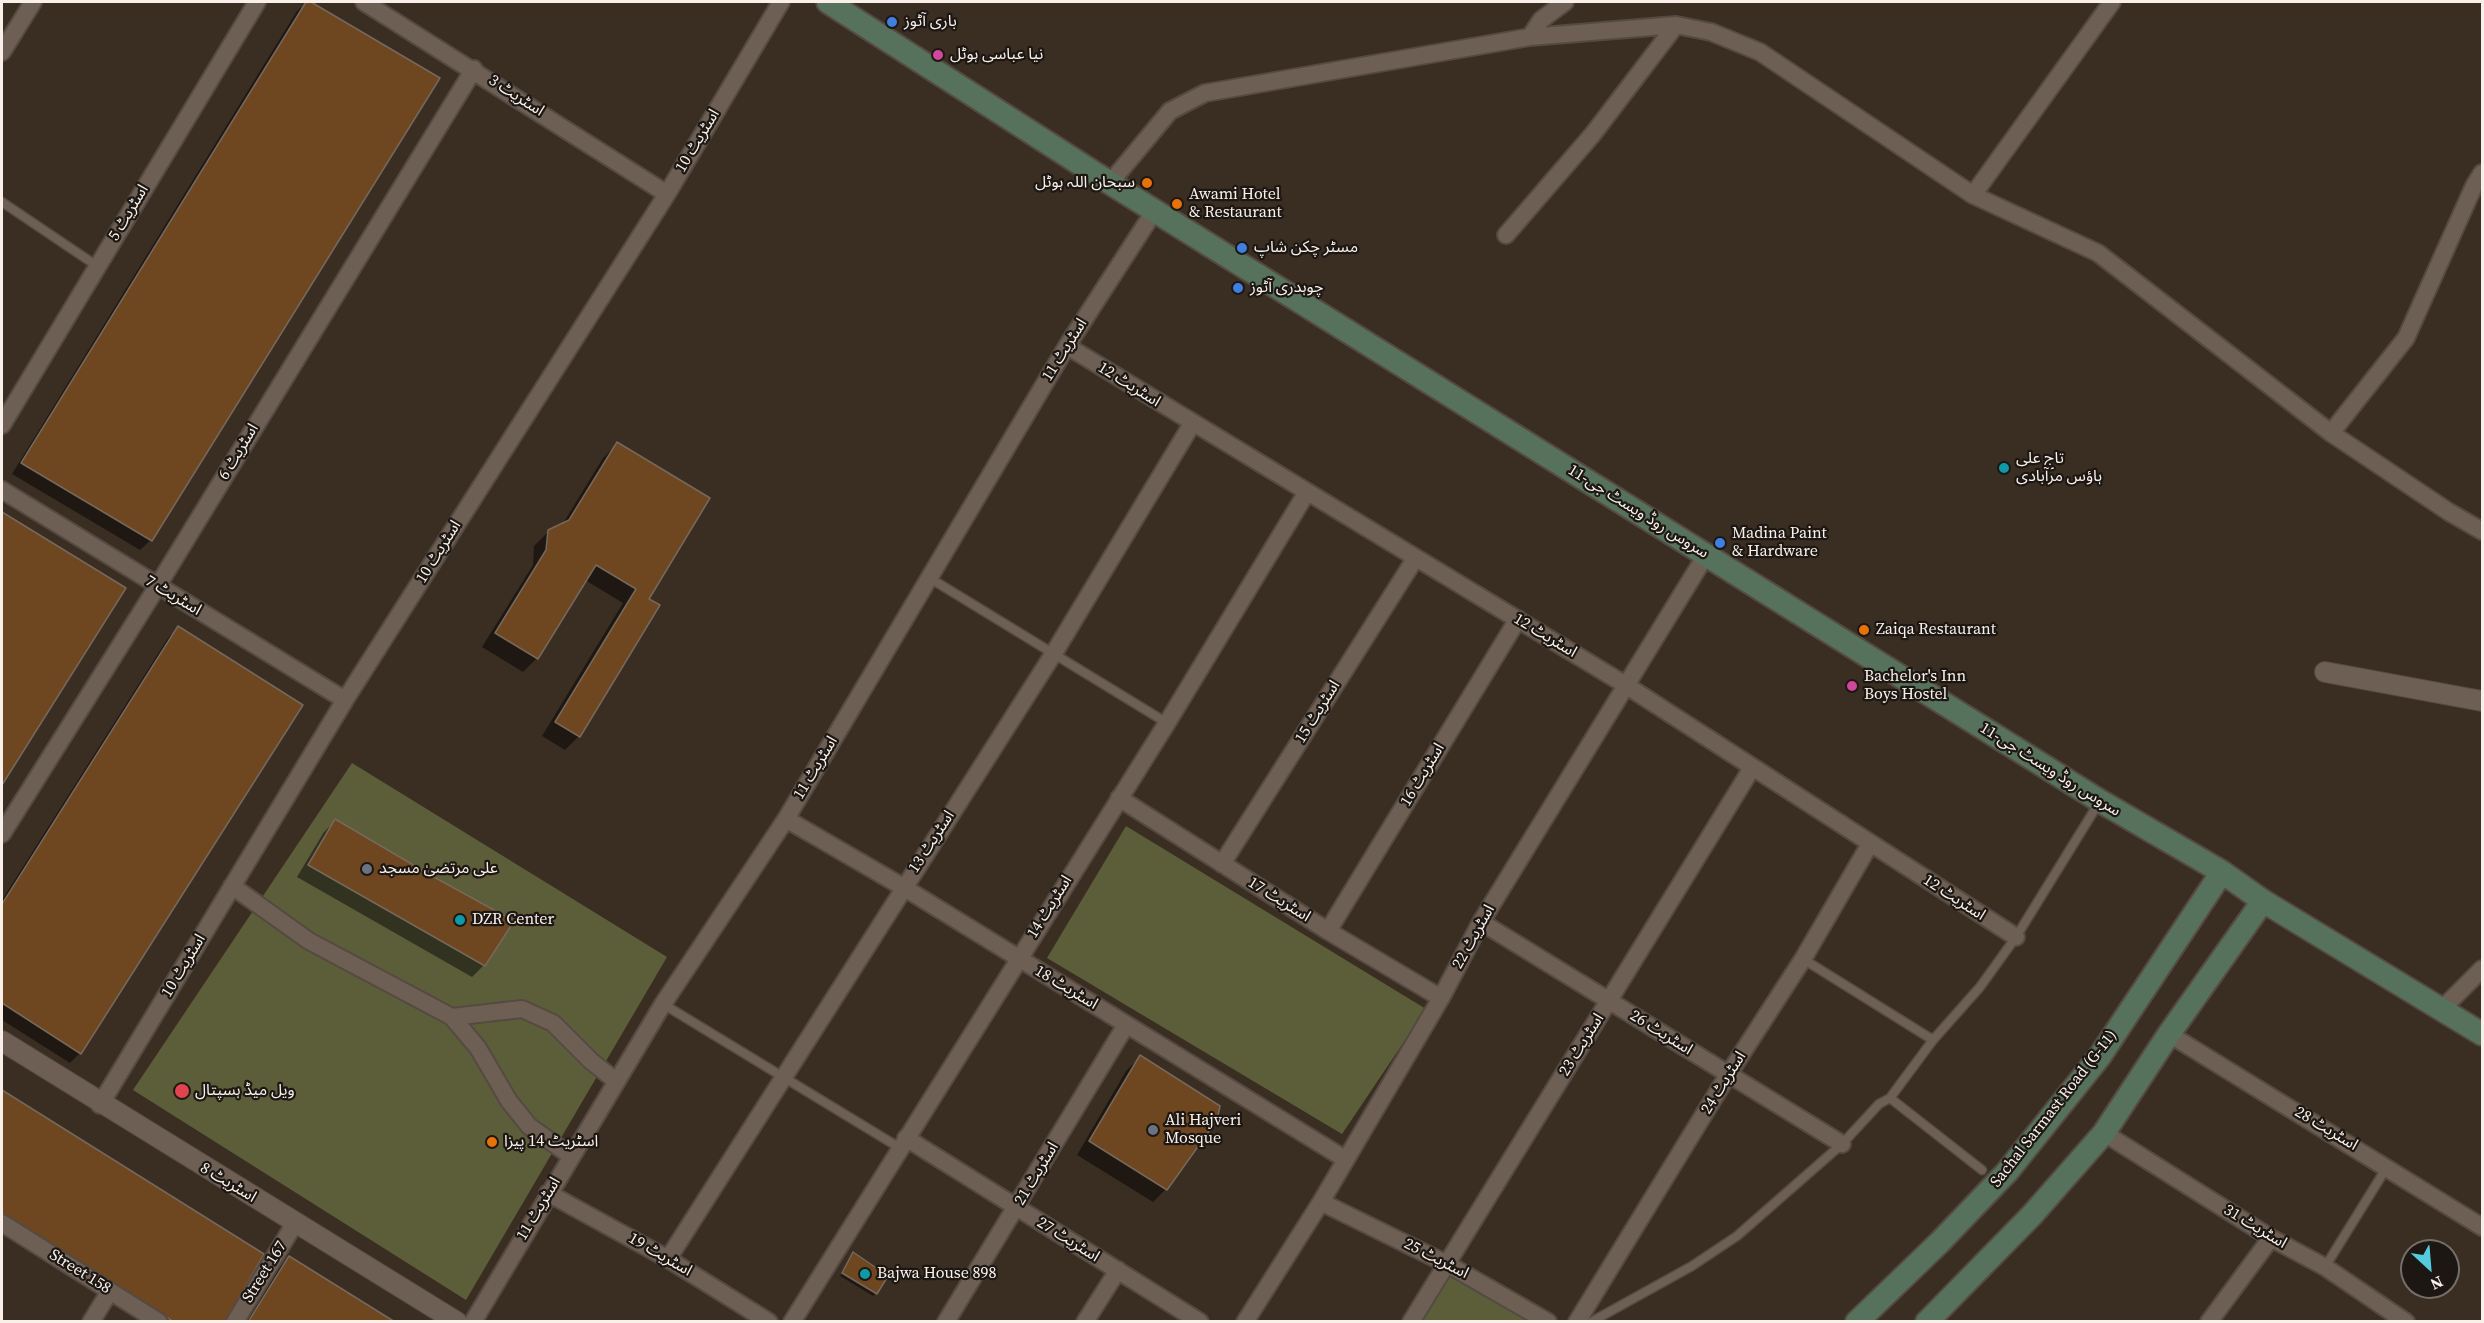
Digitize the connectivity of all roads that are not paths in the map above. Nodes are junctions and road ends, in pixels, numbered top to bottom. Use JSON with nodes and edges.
{"nodes":[{"id":1,"x":33,"y":2,"type":"edge"},
{"id":2,"x":257,"y":2,"type":"edge"},
{"id":3,"x":364,"y":2,"type":"edge"},
{"id":4,"x":781,"y":2,"type":"edge"},
{"id":5,"x":828,"y":2,"type":"edge"},
{"id":6,"x":1565,"y":2,"type":"edge"},
{"id":7,"x":2112,"y":2,"type":"edge"},
{"id":8,"x":1676,"y":25,"type":"junction"},
{"id":9,"x":1530,"y":37,"type":"junction"},
{"id":10,"x":2,"y":52,"type":"edge"},
{"id":11,"x":474,"y":69,"type":"junction"},
{"id":12,"x":2482,"y":173,"type":"edge"},
{"id":13,"x":1110,"y":183,"type":"junction"},
{"id":14,"x":667,"y":194,"type":"junction"},
{"id":15,"x":1973,"y":195,"type":"junction"},
{"id":16,"x":2,"y":202,"type":"edge"},
{"id":17,"x":1155,"y":210,"type":"junction"},
{"id":18,"x":1506,"y":235,"type":"dead end"},
{"id":19,"x":97,"y":267,"type":"junction"},
{"id":20,"x":1067,"y":346,"type":"junction"},
{"id":21,"x":1192,"y":424,"type":"junction"},
{"id":22,"x":2,"y":425,"type":"edge"},
{"id":23,"x":2331,"y":433,"type":"junction"},
{"id":24,"x":2,"y":490,"type":"edge"},
{"id":25,"x":1307,"y":492,"type":"junction"},
{"id":26,"x":2482,"y":531,"type":"edge"},
{"id":27,"x":1706,"y":555,"type":"junction"},
{"id":28,"x":1415,"y":559,"type":"junction"},
{"id":29,"x":928,"y":578,"type":"junction"},
{"id":30,"x":157,"y":587,"type":"junction"},
{"id":31,"x":1518,"y":620,"type":"junction"},
{"id":32,"x":1054,"y":653,"type":"junction"},
{"id":33,"x":2325,"y":672,"type":"dead end"},
{"id":34,"x":1624,"y":684,"type":"junction"},
{"id":35,"x":345,"y":700,"type":"junction"},
{"id":36,"x":2482,"y":701,"type":"edge"},
{"id":37,"x":1167,"y":723,"type":"junction"},
{"id":38,"x":1752,"y":768,"type":"junction"},
{"id":39,"x":1119,"y":798,"type":"junction"},
{"id":40,"x":2100,"y":801,"type":"junction"},
{"id":41,"x":786,"y":819,"type":"junction"},
{"id":42,"x":2,"y":834,"type":"edge"},
{"id":43,"x":1870,"y":844,"type":"junction"},
{"id":44,"x":1222,"y":864,"type":"junction"},
{"id":45,"x":2222,"y":872,"type":"junction"},
{"id":46,"x":232,"y":886,"type":"junction"},
{"id":47,"x":903,"y":887,"type":"junction"},
{"id":48,"x":2263,"y":901,"type":"junction"},
{"id":49,"x":1482,"y":921,"type":"junction"},
{"id":50,"x":1328,"y":931,"type":"junction"},
{"id":51,"x":2016,"y":937,"type":"junction"},
{"id":52,"x":1017,"y":958,"type":"junction"},
{"id":53,"x":1803,"y":959,"type":"junction"},
{"id":54,"x":2482,"y":969,"type":"edge"},
{"id":55,"x":1441,"y":998,"type":"junction"},
{"id":56,"x":1610,"y":1000,"type":"junction"},
{"id":57,"x":663,"y":1004,"type":"junction"},
{"id":58,"x":2442,"y":1009,"type":"junction"},
{"id":59,"x":452,"y":1017,"type":"junction"},
{"id":60,"x":1126,"y":1025,"type":"junction"},
{"id":61,"x":2169,"y":1034,"type":"junction"},
{"id":62,"x":2482,"y":1034,"type":"edge"},
{"id":63,"x":1933,"y":1040,"type":"junction"},
{"id":64,"x":2,"y":1041,"type":"edge"},
{"id":65,"x":1728,"y":1075,"type":"junction"},
{"id":66,"x":786,"y":1077,"type":"junction"},
{"id":67,"x":616,"y":1081,"type":"junction"},
{"id":68,"x":1890,"y":1098,"type":"junction"},
{"id":69,"x":100,"y":1105,"type":"junction"},
{"id":70,"x":2104,"y":1133,"type":"junction"},
{"id":71,"x":903,"y":1143,"type":"junction"},
{"id":72,"x":1842,"y":1144,"type":"junction"},
{"id":73,"x":571,"y":1156,"type":"junction"},
{"id":74,"x":1345,"y":1159,"type":"junction"},
{"id":75,"x":2387,"y":1166,"type":"junction"},
{"id":76,"x":1982,"y":1170,"type":"dead end"},
{"id":77,"x":548,"y":1193,"type":"junction"},
{"id":78,"x":1321,"y":1202,"type":"junction"},
{"id":79,"x":1017,"y":1208,"type":"junction"},
{"id":80,"x":296,"y":1223,"type":"junction"},
{"id":81,"x":3,"y":1227,"type":"edge"},
{"id":82,"x":2482,"y":1227,"type":"edge"},
{"id":83,"x":2271,"y":1238,"type":"junction"},
{"id":84,"x":668,"y":1259,"type":"junction"},
{"id":85,"x":1447,"y":1263,"type":"junction"},
{"id":86,"x":2325,"y":1268,"type":"junction"},
{"id":87,"x":1118,"y":1270,"type":"junction"},
{"id":88,"x":110,"y":1291,"type":"junction"},
{"id":89,"x":2402,"y":1320,"type":"edge"},
{"id":90,"x":91,"y":1322,"type":"edge"},
{"id":91,"x":159,"y":1322,"type":"edge"},
{"id":92,"x":235,"y":1322,"type":"edge"},
{"id":93,"x":457,"y":1322,"type":"edge"},
{"id":94,"x":473,"y":1322,"type":"edge"},
{"id":95,"x":769,"y":1322,"type":"edge"},
{"id":96,"x":792,"y":1322,"type":"edge"},
{"id":97,"x":946,"y":1322,"type":"edge"},
{"id":98,"x":1085,"y":1322,"type":"edge"},
{"id":99,"x":1200,"y":1322,"type":"edge"},
{"id":100,"x":1245,"y":1322,"type":"edge"},
{"id":101,"x":1411,"y":1322,"type":"edge"},
{"id":102,"x":1548,"y":1322,"type":"edge"},
{"id":103,"x":1577,"y":1322,"type":"edge"},
{"id":104,"x":1591,"y":1322,"type":"edge"},
{"id":105,"x":1857,"y":1322,"type":"edge"},
{"id":106,"x":1927,"y":1322,"type":"edge"},
{"id":107,"x":2210,"y":1322,"type":"edge"}],
"edges":[{"from":1,"to":10,"type":"street"},
{"from":2,"to":19,"type":"street","name":"اسٹریٹ 5"},
{"from":3,"to":11,"type":"street","name":"اسٹریٹ 3"},
{"from":4,"to":14,"type":"street","name":"اسٹریٹ 10"},
{"from":5,"to":13,"type":"main road","name":"سروس روڈ ویسٹ جی-11"},
{"from":6,"to":9,"type":"street"},
{"from":7,"to":15,"type":"street"},
{"from":8,"to":9,"type":"street"},
{"from":8,"to":15,"type":"street"},
{"from":8,"to":18,"type":"street"},
{"from":9,"to":13,"type":"street"},
{"from":11,"to":14,"type":"street","name":"اسٹریٹ 3"},
{"from":11,"to":30,"type":"street","name":"اسٹریٹ 6"},
{"from":12,"to":23,"type":"street"},
{"from":13,"to":17,"type":"main road","name":"سروس روڈ ویسٹ جی-11"},
{"from":14,"to":35,"type":"street","name":"اسٹریٹ 10"},
{"from":15,"to":23,"type":"street"},
{"from":16,"to":19,"type":"lane"},
{"from":17,"to":20,"type":"street","name":"اسٹریٹ 11"},
{"from":17,"to":27,"type":"main road","name":"سروس روڈ ویسٹ جی-11"},
{"from":19,"to":22,"type":"street","name":"اسٹریٹ 5"},
{"from":20,"to":21,"type":"street","name":"اسٹریٹ 12"},
{"from":20,"to":29,"type":"street","name":"اسٹریٹ 11"},
{"from":21,"to":25,"type":"street","name":"اسٹریٹ 12"},
{"from":21,"to":32,"type":"street","name":"اسٹریٹ 13"},
{"from":23,"to":26,"type":"street"},
{"from":24,"to":30,"type":"street","name":"اسٹریٹ 7"},
{"from":25,"to":28,"type":"street","name":"اسٹریٹ 12"},
{"from":25,"to":37,"type":"street","name":"اسٹریٹ 14"},
{"from":27,"to":34,"type":"street","name":"اسٹریٹ 22"},
{"from":27,"to":40,"type":"main road","name":"سروس روڈ ویسٹ جی-11"},
{"from":28,"to":31,"type":"street","name":"اسٹریٹ 12"},
{"from":28,"to":44,"type":"street","name":"اسٹریٹ 15"},
{"from":29,"to":32,"type":"lane"},
{"from":29,"to":41,"type":"street","name":"اسٹریٹ 11"},
{"from":30,"to":35,"type":"street","name":"اسٹریٹ 7"},
{"from":30,"to":42,"type":"street","name":"اسٹریٹ 6"},
{"from":31,"to":34,"type":"street","name":"اسٹریٹ 12"},
{"from":31,"to":50,"type":"street","name":"اسٹریٹ 16"},
{"from":32,"to":37,"type":"lane"},
{"from":32,"to":47,"type":"street","name":"اسٹریٹ 13"},
{"from":33,"to":36,"type":"street"},
{"from":34,"to":38,"type":"street","name":"اسٹریٹ 12"},
{"from":34,"to":49,"type":"street","name":"اسٹریٹ 22"},
{"from":35,"to":46,"type":"street","name":"اسٹریٹ 10"},
{"from":37,"to":39,"type":"street","name":"اسٹریٹ 14"},
{"from":38,"to":43,"type":"street","name":"اسٹریٹ 12"},
{"from":38,"to":56,"type":"street","name":"اسٹریٹ 23"},
{"from":39,"to":44,"type":"street","name":"اسٹریٹ 17"},
{"from":39,"to":52,"type":"street","name":"اسٹریٹ 14"},
{"from":40,"to":45,"type":"main road","name":"سروس روڈ ویسٹ جی-11"},
{"from":40,"to":51,"type":"lane"},
{"from":41,"to":47,"type":"street","name":"اسٹریٹ 18"},
{"from":41,"to":57,"type":"street","name":"اسٹریٹ 11"},
{"from":43,"to":51,"type":"street","name":"اسٹریٹ 12"},
{"from":43,"to":53,"type":"street","name":"اسٹریٹ 24"},
{"from":44,"to":50,"type":"street","name":"اسٹریٹ 17"},
{"from":45,"to":48,"type":"main road","name":"سروس روڈ ویسٹ جی-11"},
{"from":45,"to":105,"type":"main road","name":"Sachal Sarmast Road (G-11)"},
{"from":46,"to":59,"type":"street"},
{"from":46,"to":69,"type":"street","name":"اسٹریٹ 10"},
{"from":47,"to":52,"type":"street","name":"اسٹریٹ 18"},
{"from":47,"to":66,"type":"street","name":"اسٹریٹ 13"},
{"from":48,"to":58,"type":"main road","name":"سروس روڈ ویسٹ جی-11"},
{"from":48,"to":61,"type":"main road"},
{"from":49,"to":55,"type":"street","name":"اسٹریٹ 22"},
{"from":49,"to":56,"type":"street","name":"اسٹریٹ 26"},
{"from":50,"to":55,"type":"street","name":"اسٹریٹ 17"},
{"from":51,"to":63,"type":"lane"},
{"from":52,"to":60,"type":"street","name":"اسٹریٹ 18"},
{"from":52,"to":71,"type":"street","name":"اسٹریٹ 14"},
{"from":53,"to":63,"type":"lane"},
{"from":53,"to":65,"type":"street","name":"اسٹریٹ 24"},
{"from":54,"to":58,"type":"street"},
{"from":55,"to":74,"type":"street","name":"اسٹریٹ 22"},
{"from":56,"to":65,"type":"street","name":"اسٹریٹ 26"},
{"from":56,"to":85,"type":"street","name":"اسٹریٹ 23"},
{"from":57,"to":66,"type":"lane"},
{"from":57,"to":67,"type":"street","name":"اسٹریٹ 11"},
{"from":58,"to":62,"type":"main road","name":"سروس روڈ ویسٹ جی-11"},
{"from":59,"to":67,"type":"street"},
{"from":59,"to":73,"type":"street"},
{"from":60,"to":74,"type":"street","name":"اسٹریٹ 18"},
{"from":60,"to":79,"type":"street","name":"اسٹریٹ 21"},
{"from":61,"to":70,"type":"main road"},
{"from":61,"to":75,"type":"street","name":"اسٹریٹ 28"},
{"from":63,"to":68,"type":"lane"},
{"from":64,"to":69,"type":"street","name":"اسٹریٹ 8"},
{"from":65,"to":72,"type":"street","name":"اسٹریٹ 26"},
{"from":65,"to":103,"type":"street","name":"اسٹریٹ 24"},
{"from":66,"to":71,"type":"lane"},
{"from":66,"to":84,"type":"street","name":"اسٹریٹ 13"},
{"from":67,"to":73,"type":"street","name":"اسٹریٹ 11"},
{"from":68,"to":72,"type":"lane"},
{"from":68,"to":76,"type":"lane"},
{"from":69,"to":80,"type":"street","name":"اسٹریٹ 8"},
{"from":70,"to":83,"type":"street","name":"اسٹریٹ 31"},
{"from":70,"to":106,"type":"main road"},
{"from":71,"to":79,"type":"street","name":"اسٹریٹ 27"},
{"from":71,"to":96,"type":"street","name":"اسٹریٹ 14"},
{"from":72,"to":104,"type":"lane"},
{"from":73,"to":77,"type":"street","name":"اسٹریٹ 11"},
{"from":74,"to":78,"type":"street","name":"اسٹریٹ 22"},
{"from":75,"to":82,"type":"street","name":"اسٹریٹ 28"},
{"from":75,"to":86,"type":"lane"},
{"from":77,"to":84,"type":"street","name":"اسٹریٹ 19"},
{"from":77,"to":94,"type":"street","name":"اسٹریٹ 11"},
{"from":78,"to":85,"type":"street","name":"اسٹریٹ 25"},
{"from":78,"to":100,"type":"street","name":"اسٹریٹ 22"},
{"from":79,"to":87,"type":"street","name":"اسٹریٹ 27"},
{"from":79,"to":97,"type":"street","name":"اسٹریٹ 21"},
{"from":80,"to":92,"type":"street","name":"Street 167"},
{"from":80,"to":93,"type":"street","name":"اسٹریٹ 8"},
{"from":81,"to":88,"type":"street","name":"Street 158"},
{"from":83,"to":86,"type":"street","name":"اسٹریٹ 31"},
{"from":83,"to":107,"type":"street"},
{"from":84,"to":95,"type":"street","name":"اسٹریٹ 19"},
{"from":85,"to":101,"type":"street","name":"اسٹریٹ 23"},
{"from":85,"to":102,"type":"street","name":"اسٹریٹ 25"},
{"from":86,"to":89,"type":"street","name":"اسٹریٹ 31"},
{"from":87,"to":98,"type":"street"},
{"from":87,"to":99,"type":"street","name":"اسٹریٹ 27"},
{"from":88,"to":90,"type":"street"},
{"from":88,"to":91,"type":"street","name":"Street 158"}]}
